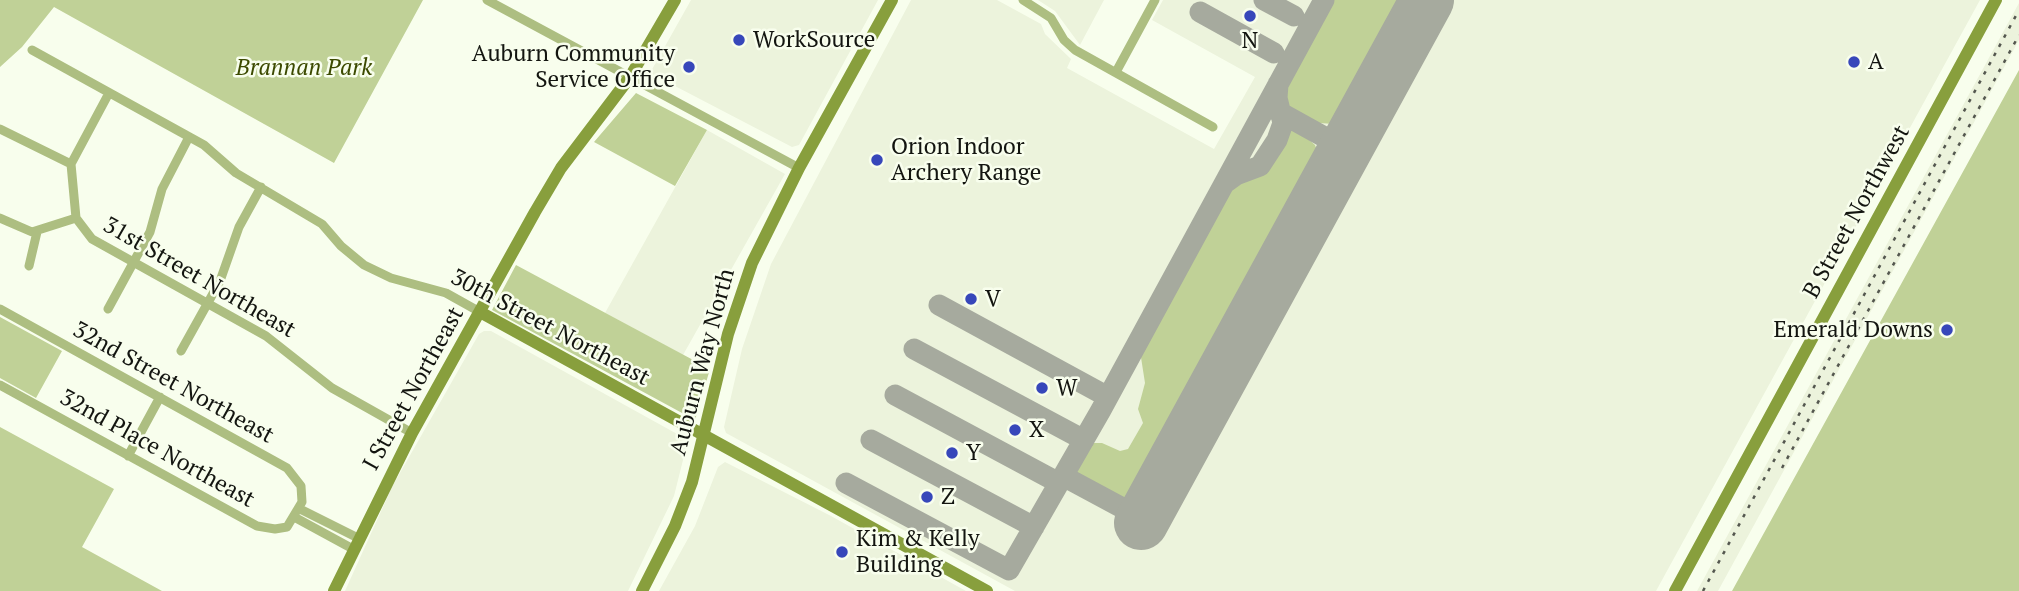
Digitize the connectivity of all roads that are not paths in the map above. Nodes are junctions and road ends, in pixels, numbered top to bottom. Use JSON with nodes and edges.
{"nodes":[{"id":1,"x":487,"y":0,"type":"edge"},
{"id":2,"x":675,"y":0,"type":"edge"},
{"id":3,"x":892,"y":0,"type":"edge"},
{"id":4,"x":1023,"y":0,"type":"edge"},
{"id":5,"x":1156,"y":0,"type":"edge"},
{"id":6,"x":1996,"y":0,"type":"edge"},
{"id":7,"x":32,"y":50,"type":"dead end"},
{"id":8,"x":1116,"y":72,"type":"junction"},
{"id":9,"x":630,"y":77,"type":"junction"},
{"id":10,"x":109,"y":93,"type":"junction"},
{"id":11,"x":1213,"y":127,"type":"dead end"},
{"id":12,"x":0,"y":129,"type":"edge"},
{"id":13,"x":189,"y":137,"type":"junction"},
{"id":14,"x":71,"y":164,"type":"junction"},
{"id":15,"x":799,"y":167,"type":"junction"},
{"id":16,"x":261,"y":187,"type":"junction"},
{"id":17,"x":0,"y":218,"type":"edge"},
{"id":18,"x":76,"y":218,"type":"junction"},
{"id":19,"x":37,"y":232,"type":"junction"},
{"id":20,"x":133,"y":262,"type":"junction"},
{"id":21,"x":29,"y":266,"type":"dead end"},
{"id":22,"x":208,"y":303,"type":"junction"},
{"id":23,"x":0,"y":309,"type":"edge"},
{"id":24,"x":108,"y":309,"type":"dead end"},
{"id":25,"x":480,"y":312,"type":"junction"},
{"id":26,"x":181,"y":352,"type":"dead end"},
{"id":27,"x":0,"y":386,"type":"edge"},
{"id":28,"x":160,"y":397,"type":"junction"},
{"id":29,"x":412,"y":433,"type":"junction"},
{"id":30,"x":704,"y":435,"type":"junction"},
{"id":31,"x":128,"y":456,"type":"junction"},
{"id":32,"x":298,"y":513,"type":"junction"},
{"id":33,"x":355,"y":544,"type":"junction"},
{"id":34,"x":334,"y":591,"type":"edge"},
{"id":35,"x":642,"y":591,"type":"edge"},
{"id":36,"x":987,"y":591,"type":"edge"},
{"id":37,"x":1675,"y":591,"type":"edge"}],
"edges":[{"from":1,"to":9,"type":"street"},
{"from":2,"to":9,"type":"street","name":"I Street Northeast"},
{"from":3,"to":15,"type":"street","name":"Auburn Way North"},
{"from":4,"to":8,"type":"street"},
{"from":5,"to":8,"type":"street"},
{"from":6,"to":37,"type":"street","name":"B Street Northwest"},
{"from":7,"to":10,"type":"street","name":"30th Street Northeast"},
{"from":8,"to":11,"type":"street"},
{"from":9,"to":15,"type":"street"},
{"from":9,"to":25,"type":"street","name":"I Street Northeast"},
{"from":10,"to":13,"type":"street","name":"30th Street Northeast"},
{"from":10,"to":14,"type":"street"},
{"from":12,"to":14,"type":"street"},
{"from":13,"to":16,"type":"street","name":"30th Street Northeast"},
{"from":13,"to":20,"type":"street"},
{"from":14,"to":18,"type":"street"},
{"from":15,"to":30,"type":"street","name":"Auburn Way North"},
{"from":16,"to":22,"type":"street"},
{"from":16,"to":25,"type":"street","name":"30th Street Northeast"},
{"from":17,"to":19,"type":"street"},
{"from":18,"to":19,"type":"street","name":"31st Street Northeast"},
{"from":18,"to":20,"type":"street","name":"31st Street Northeast"},
{"from":19,"to":21,"type":"street"},
{"from":20,"to":22,"type":"street","name":"31st Street Northeast"},
{"from":20,"to":24,"type":"street"},
{"from":22,"to":26,"type":"street"},
{"from":22,"to":29,"type":"street","name":"31st Street Northeast"},
{"from":23,"to":28,"type":"street","name":"32nd Street Northeast"},
{"from":25,"to":29,"type":"street","name":"I Street Northeast"},
{"from":25,"to":30,"type":"street","name":"30th Street Northeast"},
{"from":27,"to":31,"type":"street","name":"32nd Place Northeast"},
{"from":28,"to":31,"type":"street"},
{"from":28,"to":32,"type":"street","name":"32nd Street Northeast"},
{"from":29,"to":33,"type":"street","name":"I Street Northeast"},
{"from":30,"to":35,"type":"street","name":"Auburn Way North"},
{"from":30,"to":36,"type":"street","name":"30th Street Northeast"},
{"from":31,"to":32,"type":"street","name":"32nd Place Northeast"},
{"from":32,"to":33,"type":"street"},
{"from":33,"to":34,"type":"street","name":"I Street Northeast"}]}
